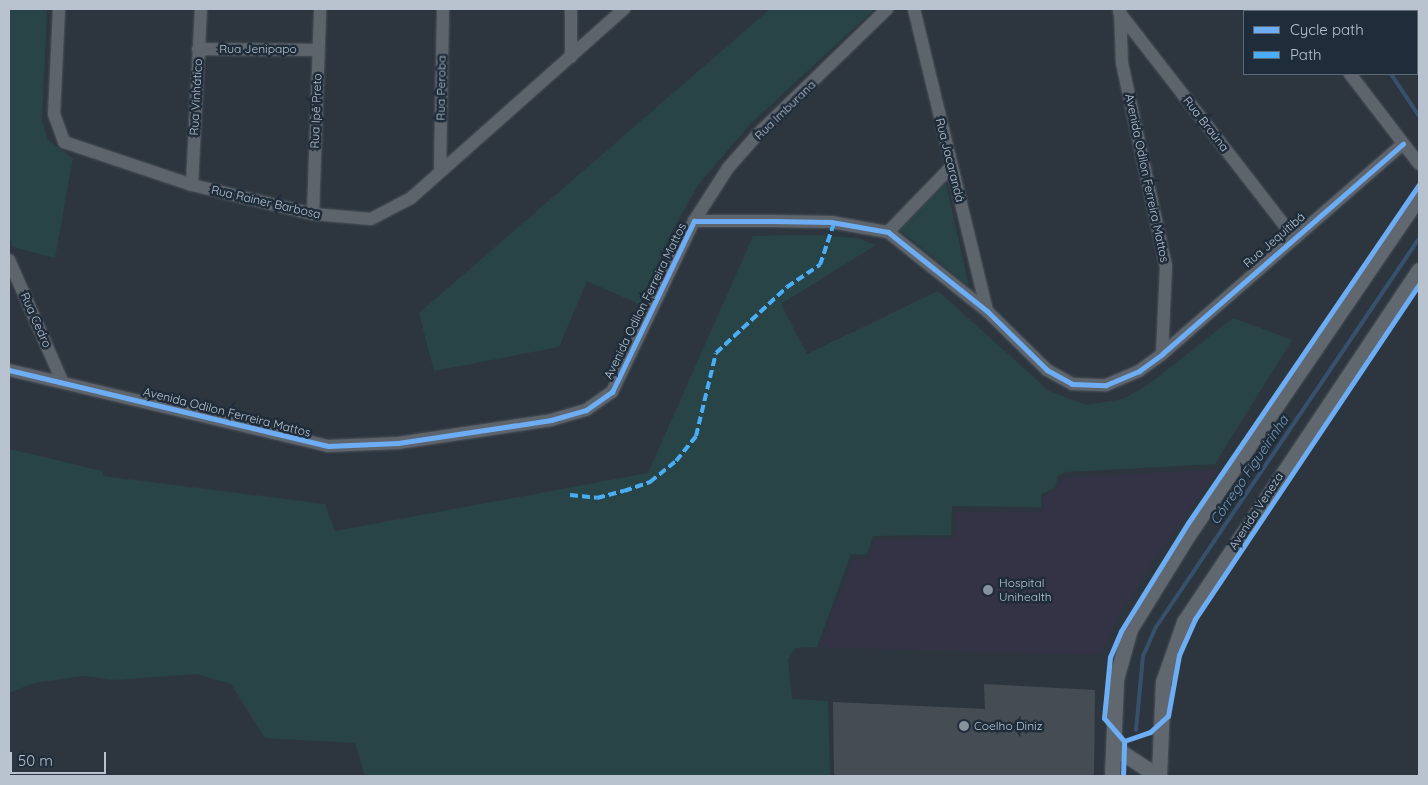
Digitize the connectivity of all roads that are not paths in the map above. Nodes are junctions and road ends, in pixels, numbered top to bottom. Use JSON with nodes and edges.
{"nodes":[{"id":1,"x":58,"y":9,"type":"edge"},
{"id":2,"x":201,"y":9,"type":"edge"},
{"id":3,"x":320,"y":9,"type":"edge"},
{"id":4,"x":443,"y":9,"type":"edge"},
{"id":5,"x":571,"y":9,"type":"edge"},
{"id":6,"x":624,"y":9,"type":"edge"},
{"id":7,"x":887,"y":9,"type":"edge"},
{"id":8,"x":914,"y":9,"type":"edge"},
{"id":9,"x":1120,"y":10,"type":"edge"},
{"id":10,"x":198,"y":49,"type":"junction"},
{"id":11,"x":318,"y":50,"type":"junction"},
{"id":12,"x":571,"y":57,"type":"junction"},
{"id":13,"x":1351,"y":75,"type":"edge"},
{"id":14,"x":1403,"y":144,"type":"junction"},
{"id":15,"x":1419,"y":164,"type":"edge"},
{"id":16,"x":952,"y":166,"type":"junction"},
{"id":17,"x":440,"y":168,"type":"junction"},
{"id":18,"x":192,"y":185,"type":"junction"},
{"id":19,"x":1419,"y":196,"type":"edge"},
{"id":20,"x":313,"y":214,"type":"junction"},
{"id":21,"x":694,"y":221,"type":"junction"},
{"id":22,"x":888,"y":232,"type":"junction"},
{"id":23,"x":1293,"y":236,"type":"junction"},
{"id":24,"x":9,"y":260,"type":"edge"},
{"id":25,"x":1419,"y":270,"type":"edge"},
{"id":26,"x":987,"y":311,"type":"junction"},
{"id":27,"x":1162,"y":354,"type":"junction"},
{"id":28,"x":9,"y":370,"type":"edge"},
{"id":29,"x":62,"y":381,"type":"junction"},
{"id":30,"x":1115,"y":748,"type":"junction"},
{"id":31,"x":1112,"y":776,"type":"edge"},
{"id":32,"x":1158,"y":776,"type":"edge"}],
"edges":[{"from":1,"to":18,"type":"street","name":"Rua Rainer Barbosa"},
{"from":2,"to":10,"type":"street","name":"Rua Vinhático"},
{"from":3,"to":11,"type":"street","name":"Rua Ipê Preto"},
{"from":4,"to":17,"type":"street","name":"Rua Peroba"},
{"from":5,"to":12,"type":"street"},
{"from":6,"to":12,"type":"street","name":"Rua Rainer Barbosa"},
{"from":7,"to":21,"type":"street","name":"Rua Imburana"},
{"from":8,"to":16,"type":"street","name":"Rua Jacarandá"},
{"from":9,"to":23,"type":"street","name":"Rua Braúna"},
{"from":9,"to":27,"type":"street","name":"Avenida Odilon Ferreira Mattos"},
{"from":10,"to":11,"type":"street","name":"Rua Jenipapo"},
{"from":10,"to":18,"type":"street","name":"Rua Vinhático"},
{"from":11,"to":20,"type":"street","name":"Rua Ipê Preto"},
{"from":12,"to":17,"type":"street","name":"Rua Rainer Barbosa"},
{"from":13,"to":14,"type":"street"},
{"from":14,"to":15,"type":"street"},
{"from":14,"to":23,"type":"street","name":"Rua Jequitibá"},
{"from":16,"to":22,"type":"street"},
{"from":16,"to":26,"type":"street","name":"Rua Jacarandá"},
{"from":17,"to":20,"type":"street","name":"Rua Rainer Barbosa"},
{"from":18,"to":20,"type":"street","name":"Rua Rainer Barbosa"},
{"from":19,"to":30,"type":"main road"},
{"from":21,"to":22,"type":"street","name":"Avenida Odilon Ferreira Mattos"},
{"from":21,"to":29,"type":"street","name":"Avenida Odilon Ferreira Mattos"},
{"from":22,"to":26,"type":"street","name":"Avenida Odilon Ferreira Mattos"},
{"from":23,"to":27,"type":"street","name":"Rua Jequitibá"},
{"from":24,"to":29,"type":"street","name":"Rua Cedro"},
{"from":25,"to":32,"type":"main road","name":"Avenida Veneza"},
{"from":26,"to":27,"type":"street","name":"Avenida Odilon Ferreira Mattos"},
{"from":28,"to":29,"type":"street","name":"Avenida Odilon Ferreira Mattos"},
{"from":30,"to":31,"type":"main road"},
{"from":30,"to":32,"type":"main road"}]}
